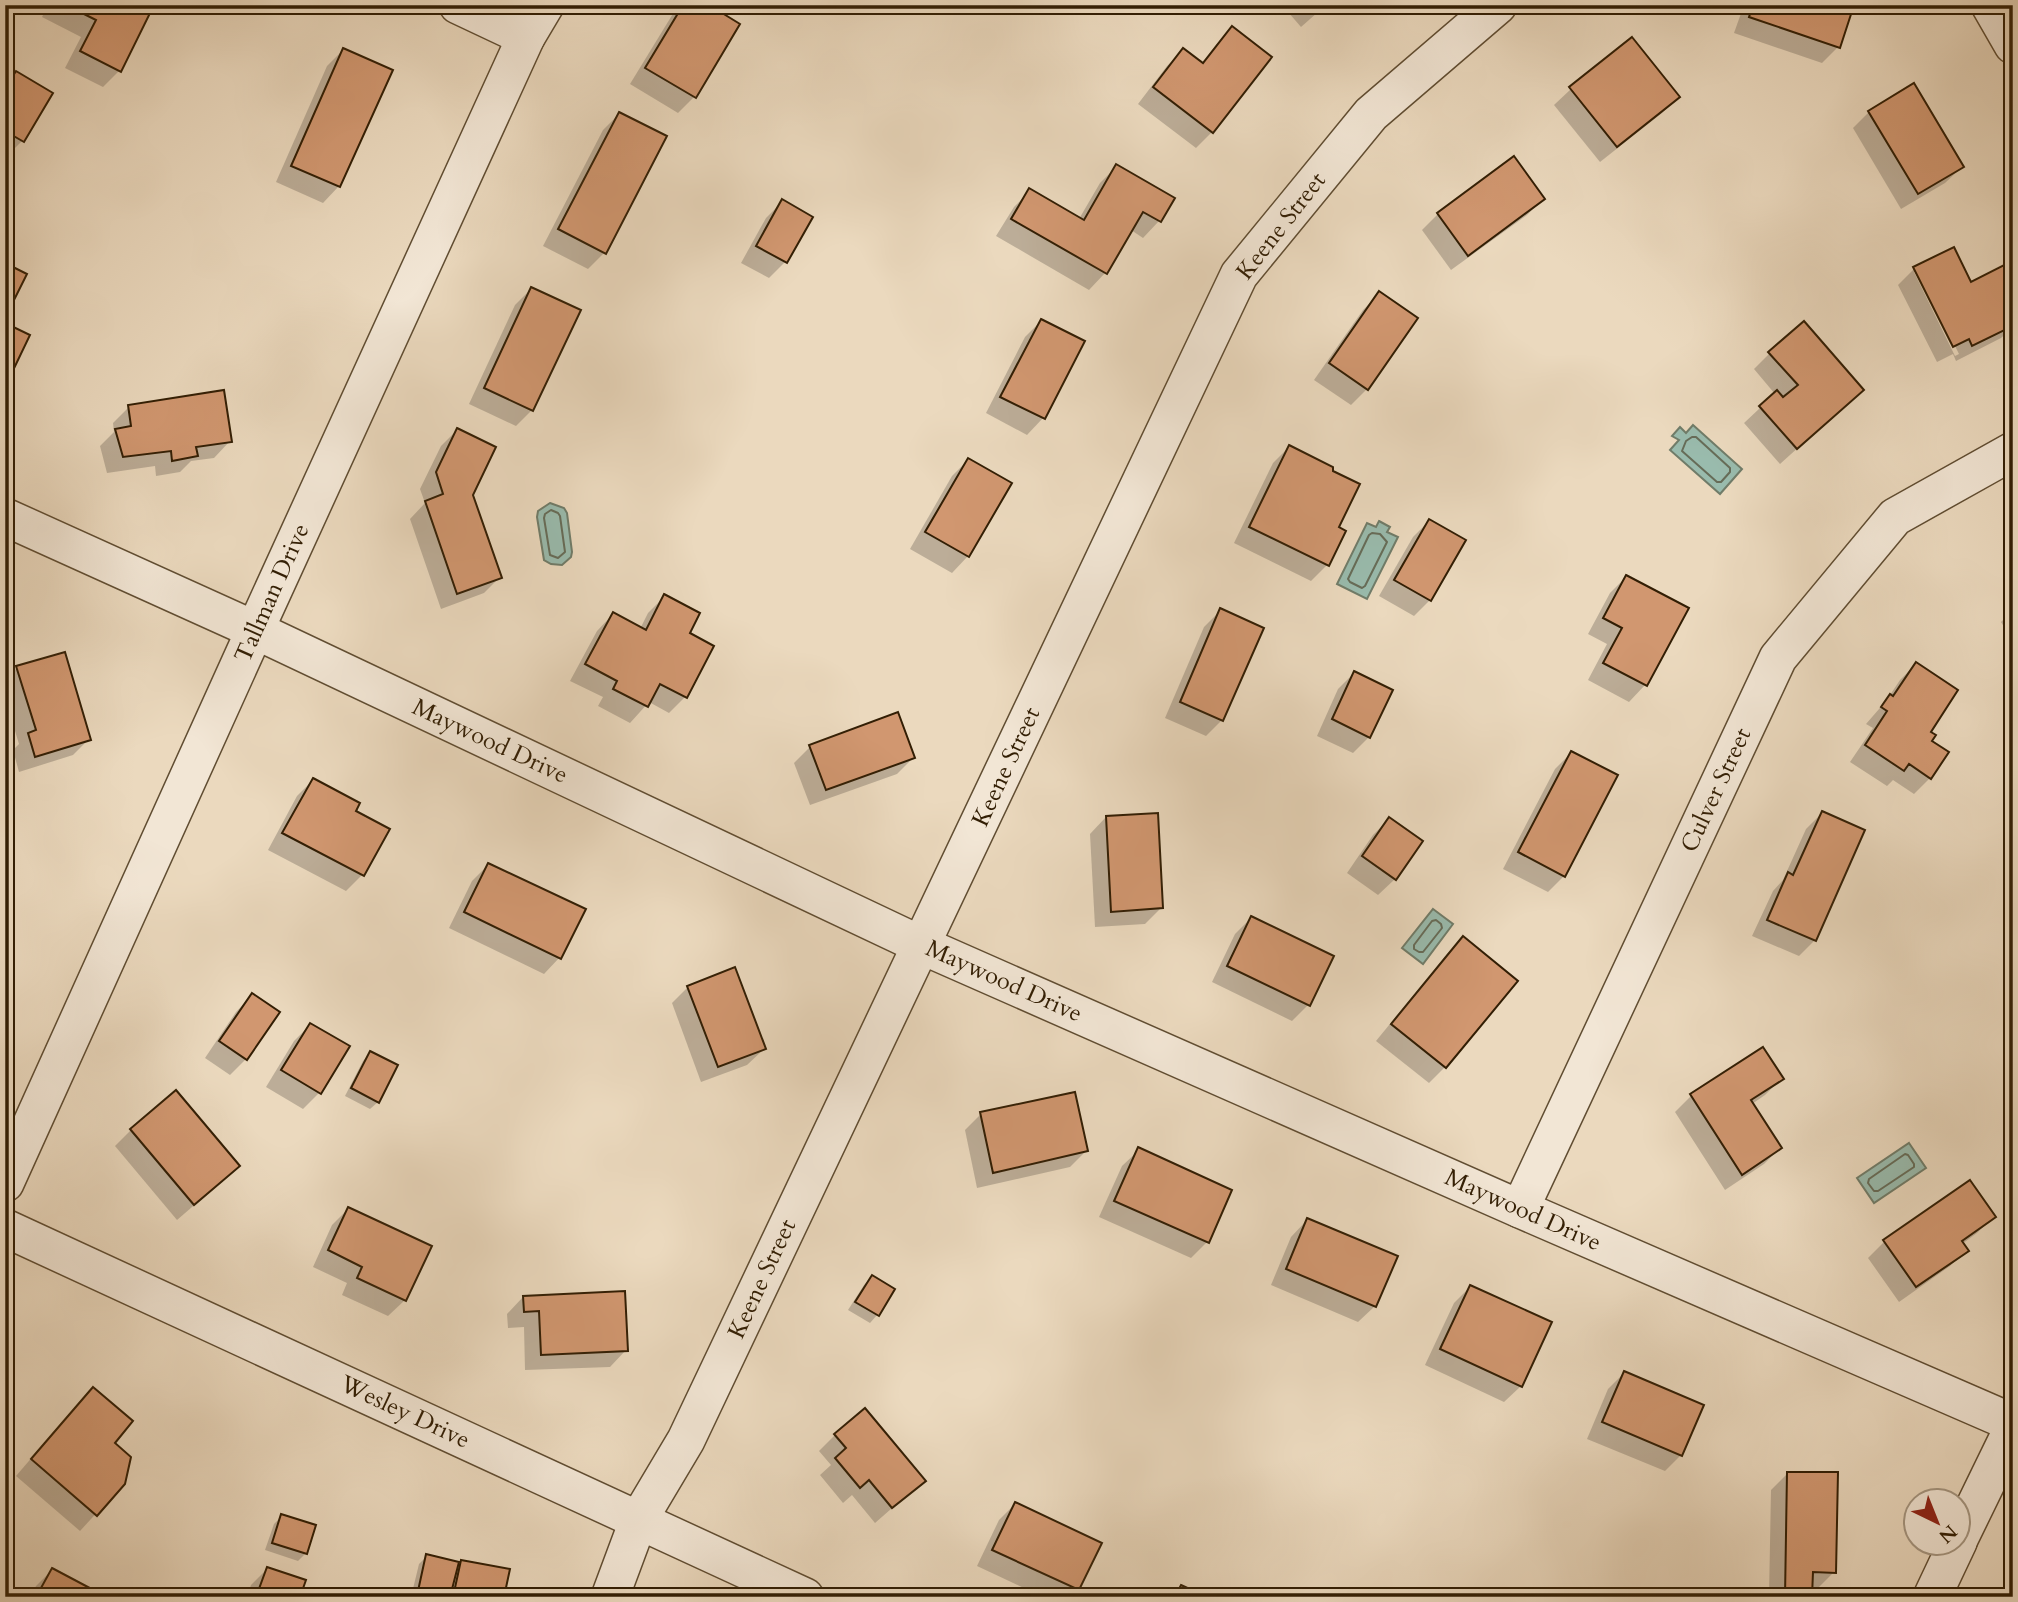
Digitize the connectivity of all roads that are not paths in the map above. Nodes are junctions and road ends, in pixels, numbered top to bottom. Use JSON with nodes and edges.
{"nodes":[{"id":1,"x":458,"y":5,"type":"edge"},
{"id":2,"x":545,"y":5,"type":"edge"},
{"id":3,"x":1498,"y":5,"type":"edge"},
{"id":4,"x":1990,"y":5,"type":"edge"},
{"id":5,"x":526,"y":37,"type":"junction"},
{"id":6,"x":2013,"y":45,"type":"edge"},
{"id":7,"x":2013,"y":451,"type":"edge"},
{"id":8,"x":5,"y":517,"type":"edge"},
{"id":9,"x":255,"y":630,"type":"junction"},
{"id":10,"x":921,"y":945,"type":"junction"},
{"id":11,"x":5,"y":1183,"type":"edge"},
{"id":12,"x":1520,"y":1209,"type":"junction"},
{"id":13,"x":5,"y":1228,"type":"edge"},
{"id":14,"x":2013,"y":1425,"type":"edge"},
{"id":15,"x":1972,"y":1512,"type":"edge"},
{"id":16,"x":639,"y":1519,"type":"junction"},
{"id":17,"x":1951,"y":1556,"type":"edge"},
{"id":18,"x":610,"y":1597,"type":"edge"},
{"id":19,"x":805,"y":1597,"type":"edge"},
{"id":20,"x":1932,"y":1597,"type":"edge"}],
"edges":[{"from":1,"to":5,"type":"street"},
{"from":2,"to":5,"type":"street","name":"Tallman Drive"},
{"from":3,"to":10,"type":"street","name":"Keene Street"},
{"from":4,"to":6,"type":"street"},
{"from":5,"to":9,"type":"street","name":"Tallman Drive"},
{"from":7,"to":12,"type":"street","name":"Culver Street"},
{"from":8,"to":9,"type":"street","name":"Maywood Drive"},
{"from":9,"to":10,"type":"street","name":"Maywood Drive"},
{"from":9,"to":11,"type":"street","name":"Tallman Drive"},
{"from":10,"to":12,"type":"street","name":"Maywood Drive"},
{"from":10,"to":16,"type":"street","name":"Keene Street"},
{"from":12,"to":14,"type":"street","name":"Maywood Drive"},
{"from":13,"to":16,"type":"street","name":"Wesley Drive"},
{"from":14,"to":15,"type":"street"},
{"from":16,"to":18,"type":"street","name":"Keene Street"},
{"from":16,"to":19,"type":"street","name":"Wesley Drive"},
{"from":17,"to":20,"type":"street"}]}
